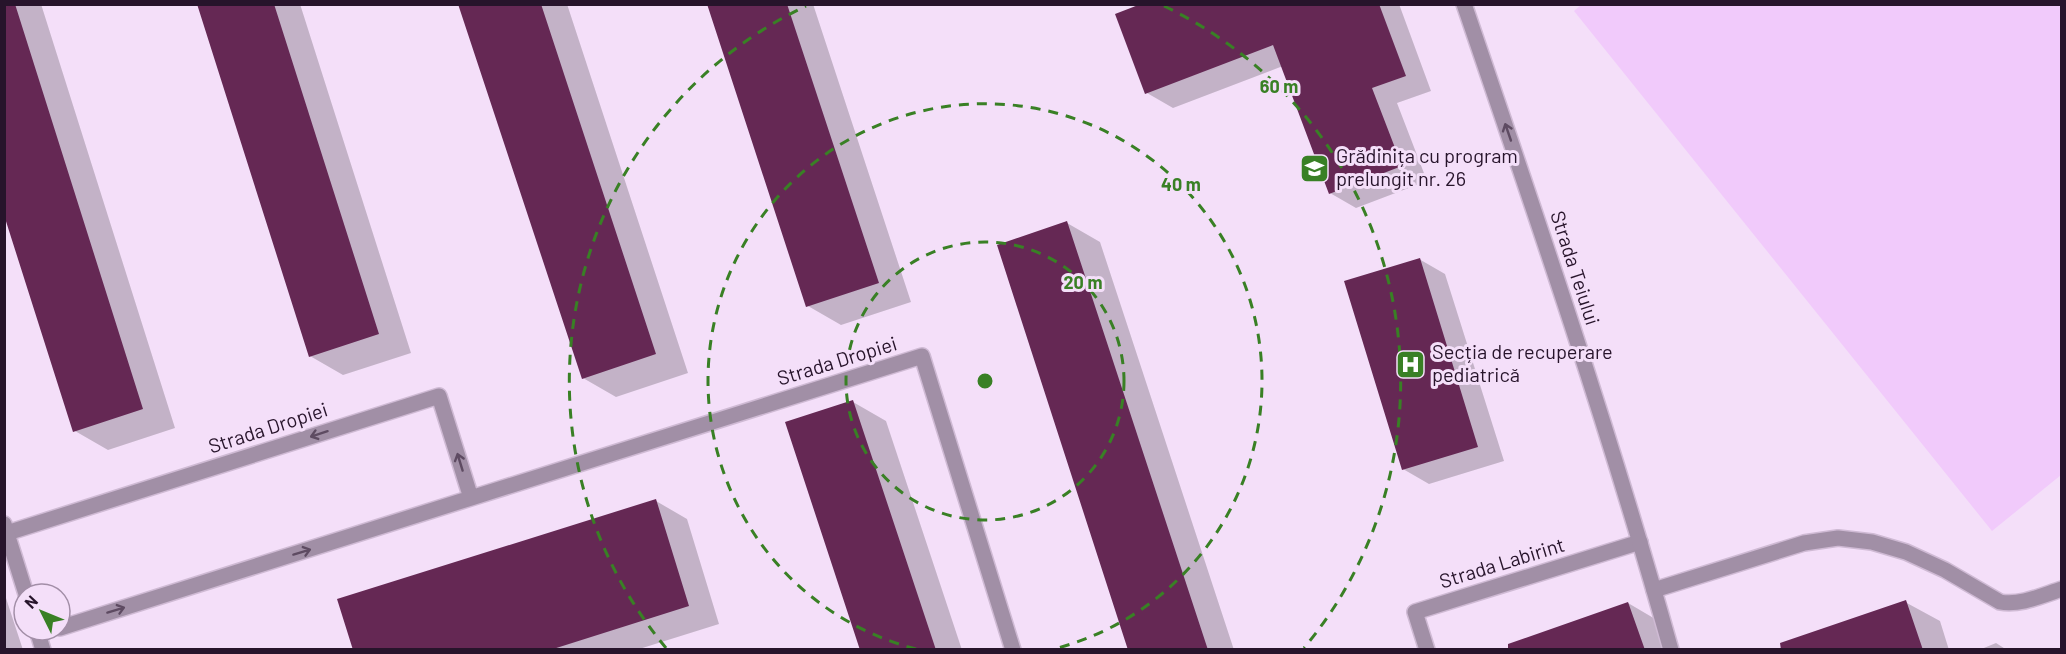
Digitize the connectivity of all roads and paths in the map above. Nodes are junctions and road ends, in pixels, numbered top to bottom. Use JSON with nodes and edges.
{"nodes":[{"id":1,"x":1464,"y":4,"type":"edge"},
{"id":2,"x":471,"y":498,"type":"junction"},
{"id":3,"x":6,"y":528,"type":"edge"},
{"id":4,"x":1640,"y":542,"type":"junction"},
{"id":5,"x":22,"y":582,"type":"edge"},
{"id":6,"x":2061,"y":589,"type":"edge"},
{"id":7,"x":1654,"y":590,"type":"junction"},
{"id":8,"x":72,"y":624,"type":"edge"},
{"id":9,"x":1013,"y":650,"type":"edge"},
{"id":10,"x":1427,"y":650,"type":"edge"},
{"id":11,"x":1671,"y":650,"type":"edge"}],
"edges":[{"from":4,"to":1,"type":"street","name":"Strada Teiului","one_way":true},
{"from":2,"to":3,"type":"street","name":"Strada Dropiei","one_way":true},
{"from":8,"to":2,"type":"street","name":"Strada Dropiei","one_way":true},
{"from":2,"to":9,"type":"street","name":"Strada Dropiei"},
{"from":3,"to":5,"type":"street"},
{"from":4,"to":7,"type":"street","name":"Strada Teiului"},
{"from":4,"to":10,"type":"street","name":"Strada Labirint"},
{"from":6,"to":7,"type":"street"},
{"from":7,"to":11,"type":"street","name":"Strada Teiului"}]}
